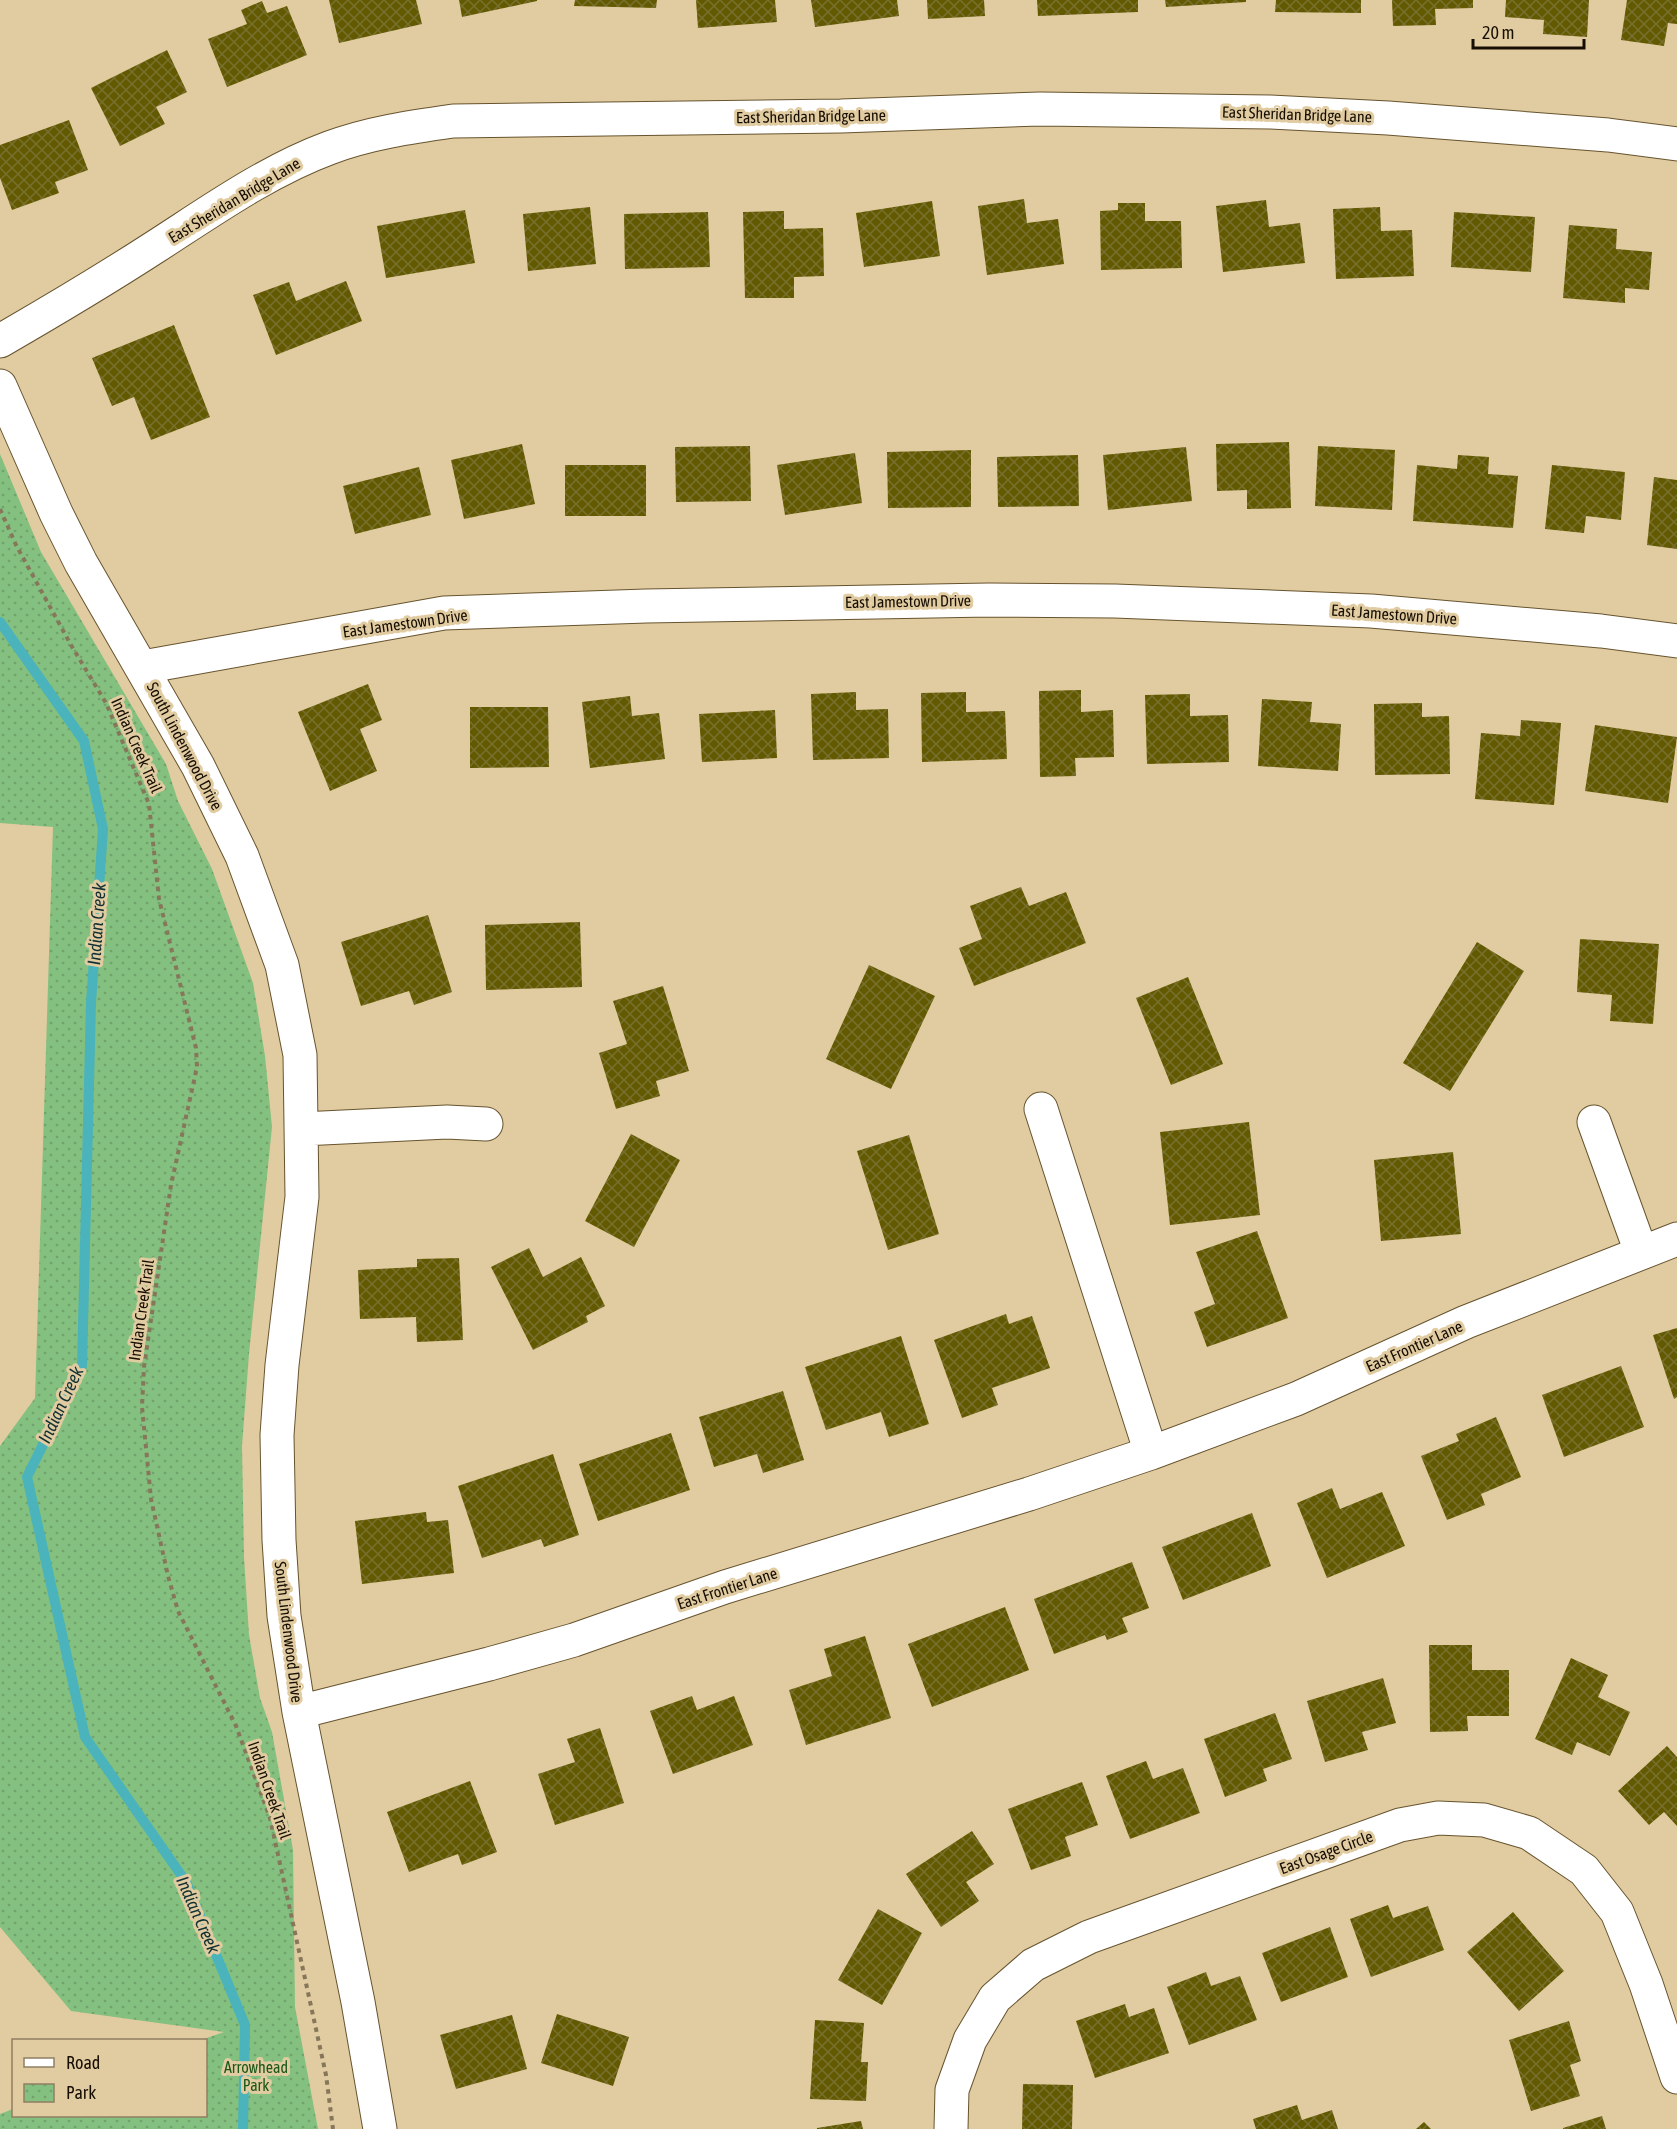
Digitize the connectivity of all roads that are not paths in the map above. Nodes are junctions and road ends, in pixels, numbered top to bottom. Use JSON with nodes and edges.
{"nodes":[{"id":1,"x":1677,"y":144,"type":"edge"},
{"id":2,"x":0,"y":341,"type":"edge"},
{"id":3,"x":0,"y":386,"type":"edge"},
{"id":4,"x":1677,"y":641,"type":"edge"},
{"id":5,"x":142,"y":667,"type":"junction"},
{"id":6,"x":1041,"y":1109,"type":"dead end"},
{"id":7,"x":1594,"y":1122,"type":"dead end"},
{"id":8,"x":486,"y":1124,"type":"dead end"},
{"id":9,"x":302,"y":1129,"type":"junction"},
{"id":10,"x":1677,"y":1239,"type":"edge"},
{"id":11,"x":1641,"y":1252,"type":"junction"},
{"id":12,"x":1151,"y":1453,"type":"junction"},
{"id":13,"x":299,"y":1712,"type":"junction"},
{"id":14,"x":1677,"y":2077,"type":"edge"},
{"id":15,"x":380,"y":2129,"type":"edge"},
{"id":16,"x":951,"y":2129,"type":"edge"}],
"edges":[{"from":1,"to":2,"type":"street","name":"East Sheridan Bridge Lane"},
{"from":3,"to":5,"type":"street","name":"South Lindenwood Drive"},
{"from":4,"to":5,"type":"street","name":"East Jamestown Drive"},
{"from":5,"to":9,"type":"street","name":"South Lindenwood Drive"},
{"from":6,"to":12,"type":"street"},
{"from":7,"to":11,"type":"street"},
{"from":8,"to":9,"type":"street"},
{"from":9,"to":13,"type":"street","name":"South Lindenwood Drive"},
{"from":10,"to":11,"type":"street","name":"East Frontier Lane"},
{"from":11,"to":12,"type":"street","name":"East Frontier Lane"},
{"from":12,"to":13,"type":"street","name":"East Frontier Lane"},
{"from":13,"to":15,"type":"street","name":"South Lindenwood Drive"},
{"from":14,"to":16,"type":"street","name":"East Osage Circle"}]}
